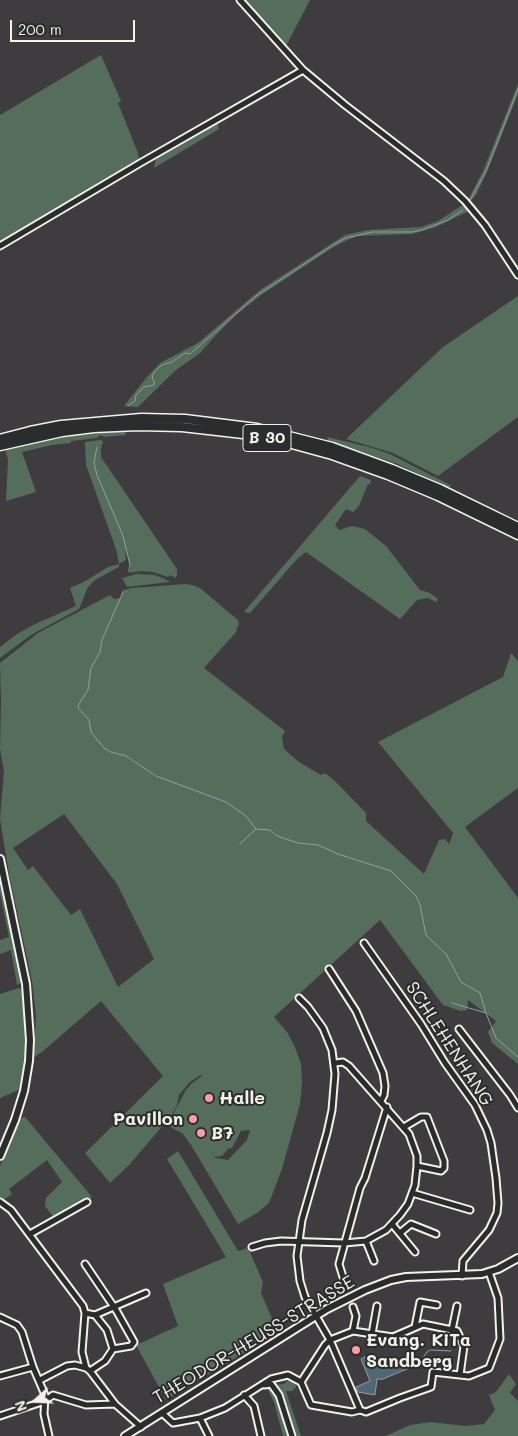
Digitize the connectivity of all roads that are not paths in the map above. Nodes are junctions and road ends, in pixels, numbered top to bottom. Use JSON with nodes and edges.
{"nodes":[{"id":1,"x":240,"y":0,"type":"edge"},
{"id":2,"x":303,"y":70,"type":"junction"},
{"id":3,"x":0,"y":246,"type":"edge"},
{"id":4,"x":518,"y":274,"type":"edge"},
{"id":5,"x":0,"y":439,"type":"edge"},
{"id":6,"x":0,"y":446,"type":"edge"},
{"id":7,"x":518,"y":527,"type":"edge"},
{"id":8,"x":518,"y":535,"type":"edge"},
{"id":9,"x":0,"y":859,"type":"edge"},
{"id":10,"x":364,"y":942,"type":"dead end"},
{"id":11,"x":329,"y":969,"type":"dead end"},
{"id":12,"x":299,"y":998,"type":"dead end"},
{"id":13,"x":459,"y":1029,"type":"dead end"},
{"id":14,"x":335,"y":1063,"type":"junction"},
{"id":15,"x":381,"y":1101,"type":"junction"},
{"id":16,"x":387,"y":1107,"type":"junction"},
{"id":17,"x":518,"y":1108,"type":"edge"},
{"id":18,"x":404,"y":1126,"type":"junction"},
{"id":19,"x":0,"y":1156,"type":"edge"},
{"id":20,"x":417,"y":1166,"type":"junction"},
{"id":21,"x":412,"y":1193,"type":"junction"},
{"id":22,"x":0,"y":1202,"type":"edge"},
{"id":23,"x":87,"y":1202,"type":"dead end"},
{"id":24,"x":470,"y":1210,"type":"dead end"},
{"id":25,"x":392,"y":1224,"type":"junction"},
{"id":26,"x":400,"y":1233,"type":"junction"},
{"id":27,"x":30,"y":1234,"type":"junction"},
{"id":28,"x":436,"y":1234,"type":"dead end"},
{"id":29,"x":299,"y":1241,"type":"junction"},
{"id":30,"x":366,"y":1241,"type":"junction"},
{"id":31,"x":344,"y":1243,"type":"junction"},
{"id":32,"x":252,"y":1247,"type":"dead end"},
{"id":33,"x":415,"y":1252,"type":"dead end"},
{"id":34,"x":518,"y":1258,"type":"edge"},
{"id":35,"x":374,"y":1261,"type":"dead end"},
{"id":36,"x":85,"y":1264,"type":"dead end"},
{"id":37,"x":489,"y":1272,"type":"junction"},
{"id":38,"x":462,"y":1276,"type":"junction"},
{"id":39,"x":343,"y":1277,"type":"dead end"},
{"id":40,"x":146,"y":1292,"type":"dead end"},
{"id":41,"x":437,"y":1305,"type":"dead end"},
{"id":42,"x":377,"y":1306,"type":"dead end"},
{"id":43,"x":457,"y":1306,"type":"dead end"},
{"id":44,"x":114,"y":1307,"type":"junction"},
{"id":45,"x":353,"y":1307,"type":"dead end"},
{"id":46,"x":85,"y":1314,"type":"junction"},
{"id":47,"x":95,"y":1315,"type":"junction"},
{"id":48,"x":317,"y":1316,"type":"junction"},
{"id":49,"x":0,"y":1317,"type":"edge"},
{"id":50,"x":415,"y":1327,"type":"junction"},
{"id":51,"x":452,"y":1330,"type":"junction"},
{"id":52,"x":353,"y":1331,"type":"junction"},
{"id":53,"x":372,"y":1334,"type":"junction"},
{"id":54,"x":330,"y":1340,"type":"junction"},
{"id":55,"x":114,"y":1349,"type":"junction"},
{"id":56,"x":33,"y":1367,"type":"junction"},
{"id":57,"x":88,"y":1370,"type":"junction"},
{"id":58,"x":460,"y":1375,"type":"junction"},
{"id":59,"x":0,"y":1376,"type":"edge"},
{"id":60,"x":40,"y":1380,"type":"junction"},
{"id":61,"x":301,"y":1382,"type":"junction"},
{"id":62,"x":259,"y":1385,"type":"junction"},
{"id":63,"x":244,"y":1395,"type":"junction"},
{"id":64,"x":45,"y":1401,"type":"junction"},
{"id":65,"x":115,"y":1404,"type":"junction"},
{"id":66,"x":360,"y":1410,"type":"junction"},
{"id":67,"x":162,"y":1413,"type":"junction"},
{"id":68,"x":0,"y":1416,"type":"edge"},
{"id":69,"x":200,"y":1418,"type":"junction"},
{"id":70,"x":142,"y":1427,"type":"junction"},
{"id":71,"x":49,"y":1436,"type":"edge"},
{"id":72,"x":125,"y":1436,"type":"edge"},
{"id":73,"x":209,"y":1436,"type":"edge"},
{"id":74,"x":261,"y":1436,"type":"edge"},
{"id":75,"x":292,"y":1436,"type":"edge"}],
"edges":[{"from":1,"to":2,"type":"street"},
{"from":2,"to":3,"type":"street"},
{"from":2,"to":4,"type":"street"},
{"from":5,"to":7,"type":"highway","number":"B 30"},
{"from":6,"to":8,"type":"highway","number":"B 30"},
{"from":9,"to":19,"type":"street"},
{"from":10,"to":38,"type":"street","name":"SCHLEHENHANG"},
{"from":11,"to":15,"type":"street"},
{"from":12,"to":14,"type":"street"},
{"from":13,"to":17,"type":"street"},
{"from":14,"to":15,"type":"street"},
{"from":14,"to":29,"type":"street"},
{"from":15,"to":16,"type":"street"},
{"from":16,"to":18,"type":"street"},
{"from":16,"to":31,"type":"street"},
{"from":18,"to":20,"type":"street"},
{"from":18,"to":20,"type":"street"},
{"from":20,"to":21,"type":"street"},
{"from":21,"to":24,"type":"street"},
{"from":21,"to":25,"type":"street"},
{"from":22,"to":27,"type":"street"},
{"from":23,"to":27,"type":"street"},
{"from":25,"to":26,"type":"street"},
{"from":25,"to":30,"type":"street"},
{"from":26,"to":28,"type":"street"},
{"from":26,"to":33,"type":"street"},
{"from":27,"to":46,"type":"street"},
{"from":29,"to":31,"type":"street"},
{"from":29,"to":32,"type":"street"},
{"from":29,"to":48,"type":"street"},
{"from":30,"to":31,"type":"street"},
{"from":30,"to":35,"type":"street"},
{"from":31,"to":39,"type":"street"},
{"from":34,"to":37,"type":"street","name":"THEODOR-HEUSS-STRASSE"},
{"from":36,"to":44,"type":"street"},
{"from":37,"to":38,"type":"street","name":"THEODOR-HEUSS-STRASSE"},
{"from":37,"to":58,"type":"street"},
{"from":38,"to":48,"type":"street","name":"THEODOR-HEUSS-STRASSE"},
{"from":40,"to":44,"type":"street"},
{"from":41,"to":50,"type":"street"},
{"from":42,"to":53,"type":"street"},
{"from":43,"to":51,"type":"street"},
{"from":44,"to":47,"type":"street"},
{"from":44,"to":55,"type":"street"},
{"from":45,"to":52,"type":"street"},
{"from":46,"to":47,"type":"street"},
{"from":46,"to":57,"type":"street"},
{"from":47,"to":55,"type":"street"},
{"from":48,"to":54,"type":"street"},
{"from":48,"to":67,"type":"street","name":"THEODOR-HEUSS-STRASSE"},
{"from":49,"to":56,"type":"street"},
{"from":50,"to":51,"type":"street"},
{"from":50,"to":53,"type":"street"},
{"from":51,"to":58,"type":"street"},
{"from":52,"to":53,"type":"street"},
{"from":52,"to":54,"type":"street"},
{"from":54,"to":61,"type":"street"},
{"from":54,"to":66,"type":"street"},
{"from":55,"to":57,"type":"street"},
{"from":56,"to":59,"type":"street"},
{"from":56,"to":60,"type":"street"},
{"from":57,"to":60,"type":"street"},
{"from":57,"to":65,"type":"street"},
{"from":58,"to":66,"type":"street"},
{"from":60,"to":64,"type":"street"},
{"from":61,"to":62,"type":"street"},
{"from":61,"to":66,"type":"street"},
{"from":62,"to":63,"type":"street"},
{"from":62,"to":75,"type":"street"},
{"from":63,"to":69,"type":"street"},
{"from":63,"to":74,"type":"street"},
{"from":64,"to":65,"type":"street"},
{"from":64,"to":68,"type":"street"},
{"from":64,"to":71,"type":"street"},
{"from":65,"to":70,"type":"street"},
{"from":67,"to":69,"type":"street"},
{"from":67,"to":70,"type":"street","name":"THEODOR-HEUSS-STRASSE"},
{"from":69,"to":73,"type":"street"},
{"from":70,"to":72,"type":"street","name":"THEODOR-HEUSS-STRASSE"}]}
